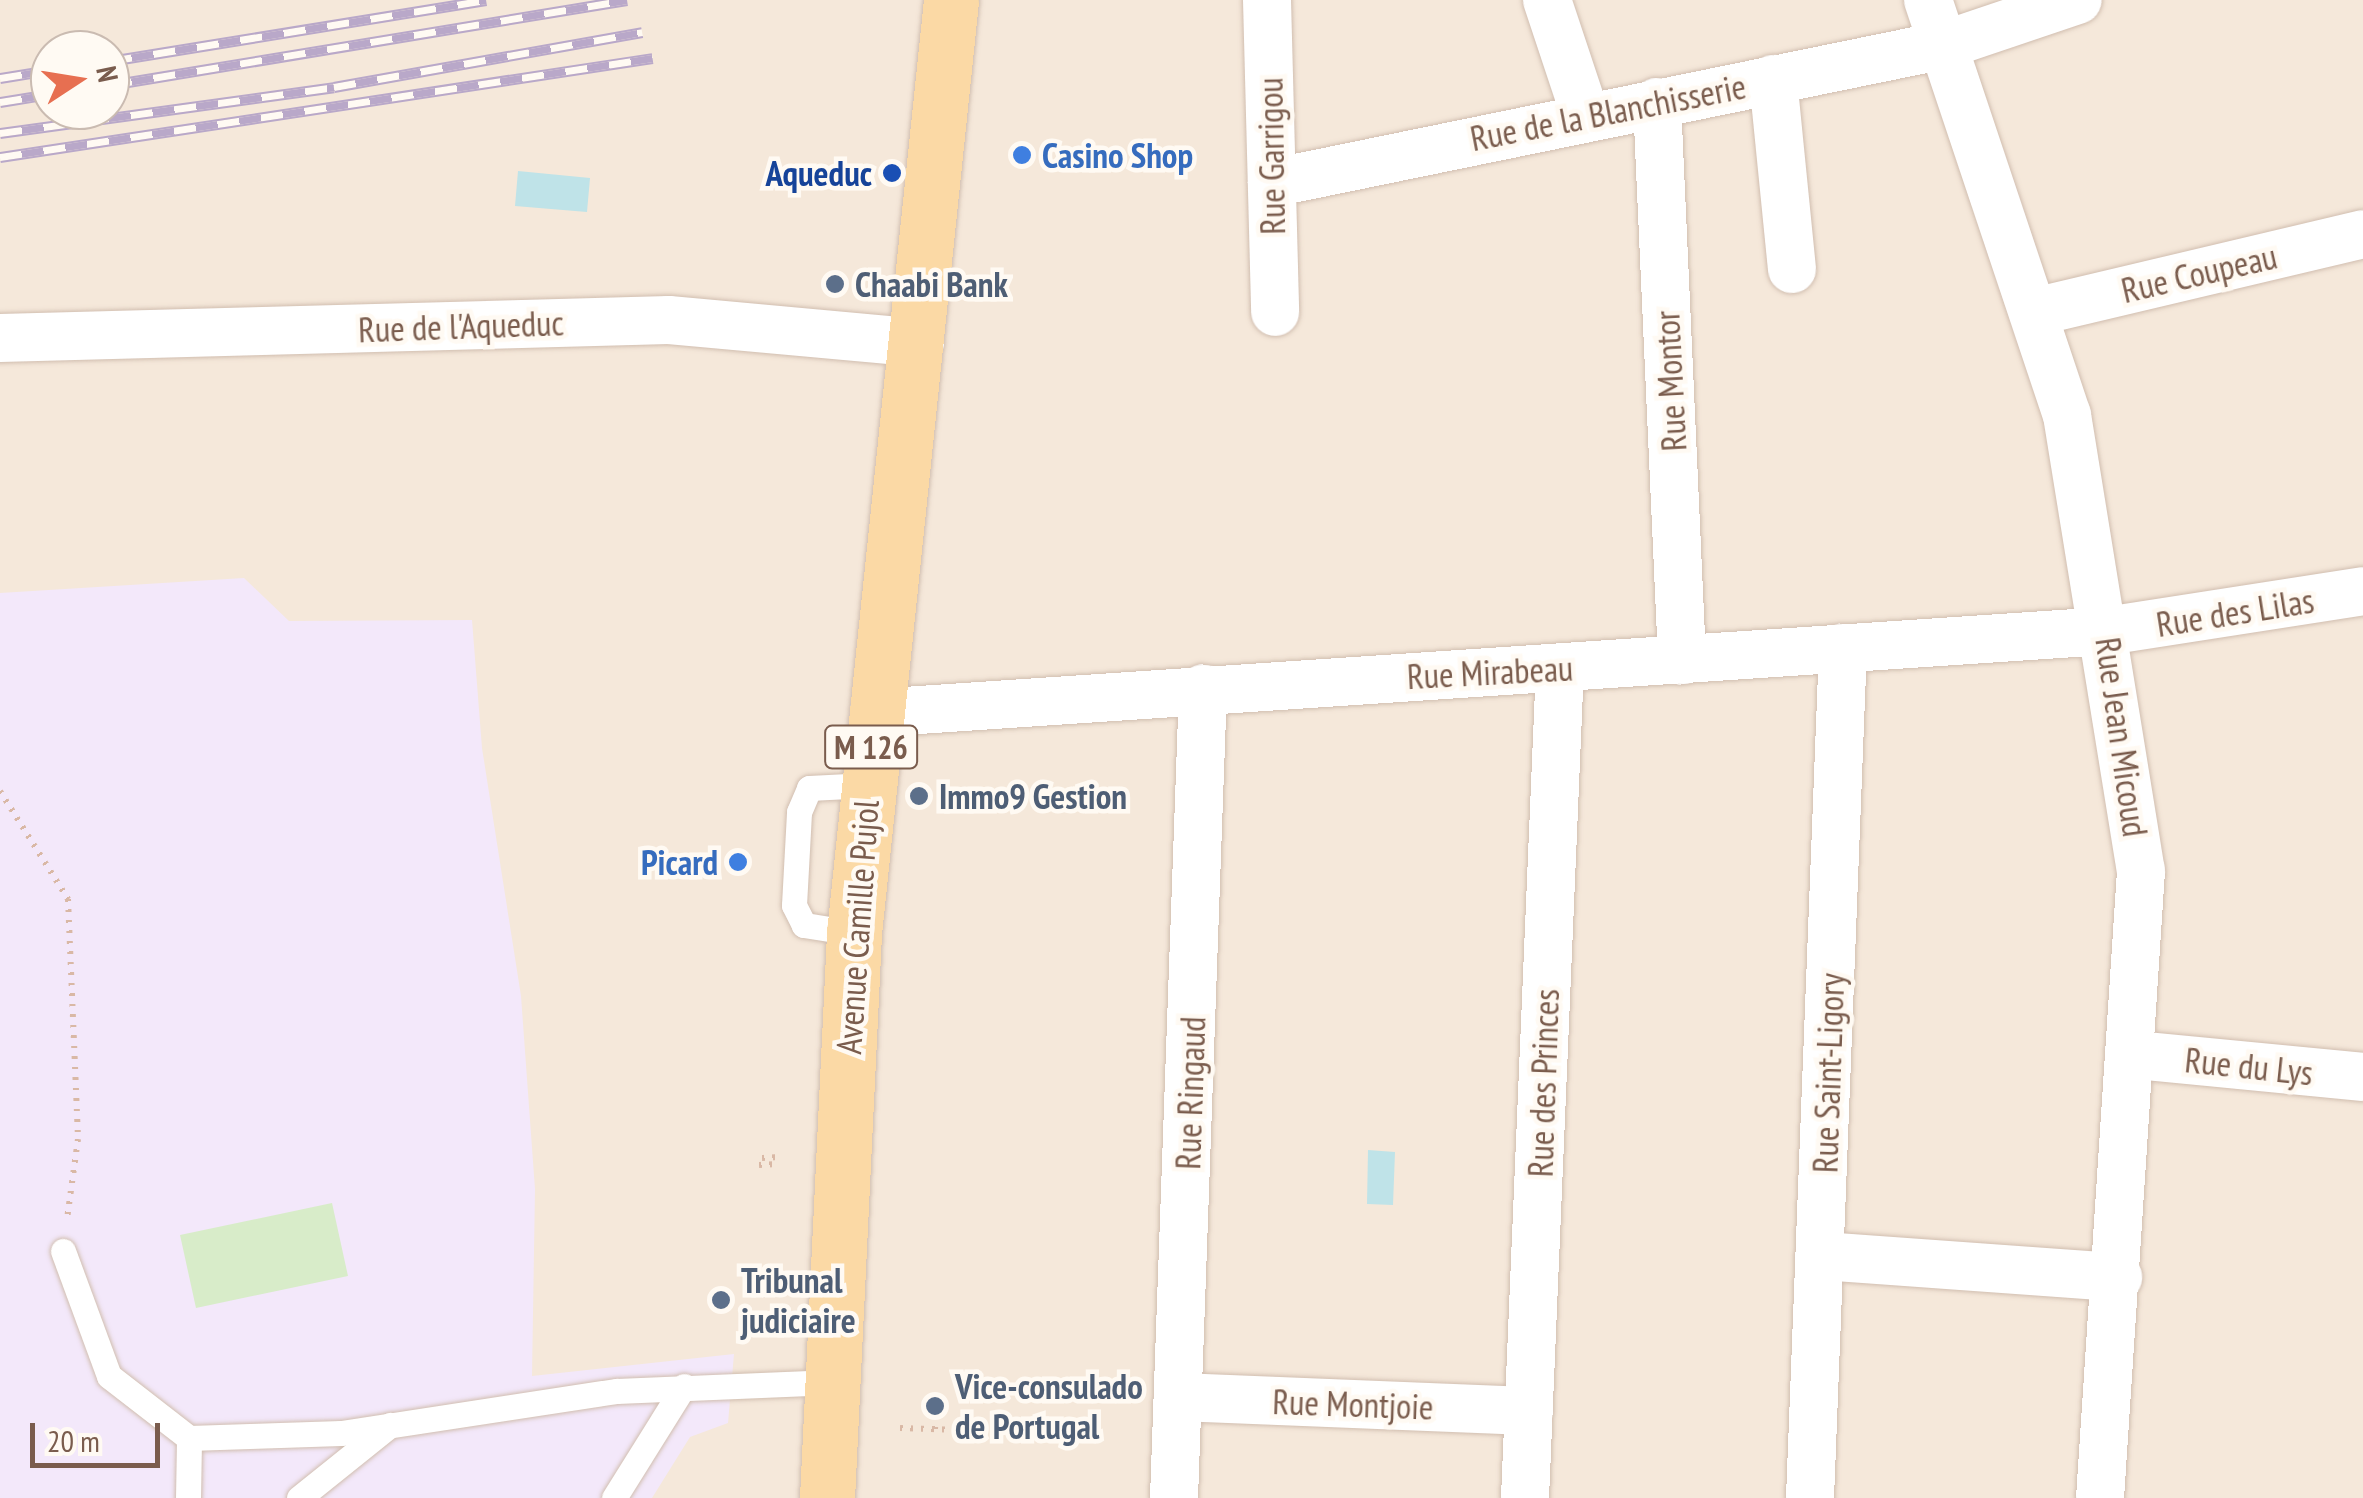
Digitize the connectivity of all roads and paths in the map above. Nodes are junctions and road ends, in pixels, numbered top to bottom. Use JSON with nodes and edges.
{"nodes":[{"id":1,"x":951,"y":0,"type":"edge"},
{"id":2,"x":1268,"y":0,"type":"edge"},
{"id":3,"x":1547,"y":0,"type":"edge"},
{"id":4,"x":1928,"y":0,"type":"edge"},
{"id":5,"x":2078,"y":0,"type":"edge"},
{"id":6,"x":1944,"y":45,"type":"junction"},
{"id":7,"x":1773,"y":79,"type":"junction"},
{"id":8,"x":1658,"y":102,"type":"junction"},
{"id":9,"x":1586,"y":114,"type":"junction"},
{"id":10,"x":1272,"y":183,"type":"junction"},
{"id":11,"x":2363,"y":234,"type":"edge"},
{"id":12,"x":1792,"y":269,"type":"dead end"},
{"id":13,"x":1275,"y":312,"type":"dead end"},
{"id":14,"x":2034,"y":312,"type":"junction"},
{"id":15,"x":0,"y":338,"type":"edge"},
{"id":16,"x":920,"y":344,"type":"junction"},
{"id":17,"x":2363,"y":590,"type":"edge"},
{"id":18,"x":2106,"y":631,"type":"junction"},
{"id":19,"x":1843,"y":648,"type":"junction"},
{"id":20,"x":1682,"y":660,"type":"junction"},
{"id":21,"x":1560,"y":668,"type":"junction"},
{"id":22,"x":1203,"y":689,"type":"junction"},
{"id":23,"x":874,"y":713,"type":"junction"},
{"id":24,"x":0,"y":791,"type":"edge"},
{"id":25,"x":2135,"y":1054,"type":"junction"},
{"id":26,"x":2363,"y":1077,"type":"edge"},
{"id":27,"x":779,"y":1160,"type":"dead end"},
{"id":28,"x":761,"y":1162,"type":"dead end"},
{"id":29,"x":63,"y":1251,"type":"joint"},
{"id":30,"x":1822,"y":1256,"type":"junction"},
{"id":31,"x":2118,"y":1277,"type":"junction"},
{"id":32,"x":833,"y":1382,"type":"junction"},
{"id":33,"x":684,"y":1386,"type":"junction"},
{"id":34,"x":1178,"y":1397,"type":"junction"},
{"id":35,"x":936,"y":1409,"type":"dead end"},
{"id":36,"x":1529,"y":1411,"type":"junction"},
{"id":37,"x":390,"y":1426,"type":"junction"},
{"id":38,"x":900,"y":1428,"type":"dead end"},
{"id":39,"x":935,"y":1429,"type":"junction"},
{"id":40,"x":960,"y":1430,"type":"dead end"},
{"id":41,"x":189,"y":1438,"type":"junction"},
{"id":42,"x":188,"y":1498,"type":"edge"},
{"id":43,"x":300,"y":1498,"type":"edge"},
{"id":44,"x":614,"y":1498,"type":"edge"},
{"id":45,"x":827,"y":1498,"type":"edge"},
{"id":46,"x":1174,"y":1498,"type":"edge"},
{"id":47,"x":1525,"y":1498,"type":"edge"},
{"id":48,"x":1810,"y":1498,"type":"edge"},
{"id":49,"x":2100,"y":1498,"type":"edge"}],
"edges":[{"from":1,"to":16,"type":"main road","name":"Avenue Camille Pujol","number":"M 126"},
{"from":2,"to":10,"type":"street","name":"Rue Garrigou"},
{"from":3,"to":9,"type":"street"},
{"from":4,"to":6,"type":"street","name":"Rue Jean Micoud"},
{"from":5,"to":6,"type":"street","name":"Rue de la Blanchisserie"},
{"from":6,"to":7,"type":"street","name":"Rue de la Blanchisserie"},
{"from":6,"to":14,"type":"street","name":"Rue Jean Micoud"},
{"from":7,"to":8,"type":"street","name":"Rue de la Blanchisserie"},
{"from":7,"to":12,"type":"street"},
{"from":8,"to":9,"type":"street","name":"Rue de la Blanchisserie"},
{"from":8,"to":20,"type":"street","name":"Rue Montor"},
{"from":9,"to":10,"type":"street","name":"Rue de la Blanchisserie"},
{"from":10,"to":13,"type":"street","name":"Rue Garrigou"},
{"from":11,"to":14,"type":"street","name":"Rue Coupeau"},
{"from":14,"to":18,"type":"street","name":"Rue Jean Micoud"},
{"from":15,"to":16,"type":"street","name":"Rue de l'Aqueduc"},
{"from":16,"to":23,"type":"main road","name":"Avenue Camille Pujol","number":"M 126"},
{"from":17,"to":18,"type":"street","name":"Rue des Lilas"},
{"from":18,"to":19,"type":"street","name":"Rue Mirabeau"},
{"from":18,"to":25,"type":"street","name":"Rue Jean Micoud"},
{"from":19,"to":20,"type":"street","name":"Rue Mirabeau"},
{"from":19,"to":30,"type":"street","name":"Rue Saint-Ligory"},
{"from":20,"to":21,"type":"street","name":"Rue Mirabeau"},
{"from":21,"to":22,"type":"street","name":"Rue Mirabeau"},
{"from":21,"to":36,"type":"street","name":"Rue des Princes"},
{"from":22,"to":23,"type":"street","name":"Rue Mirabeau"},
{"from":22,"to":34,"type":"street","name":"Rue Ringaud"},
{"from":23,"to":32,"type":"main road","name":"Avenue Camille Pujol","number":"M 126"},
{"from":24,"to":29,"type":"path"},
{"from":25,"to":26,"type":"street","name":"Rue du Lys"},
{"from":25,"to":31,"type":"street","name":"Rue Jean Micoud"},
{"from":27,"to":28,"type":"path"},
{"from":29,"to":41,"type":"lane"},
{"from":30,"to":31,"type":"street"},
{"from":30,"to":48,"type":"street","name":"Rue Saint-Ligory"},
{"from":31,"to":49,"type":"street","name":"Rue Jean Micoud"},
{"from":32,"to":33,"type":"lane"},
{"from":32,"to":45,"type":"main road","name":"Avenue Camille Pujol","number":"M 126"},
{"from":33,"to":37,"type":"lane"},
{"from":33,"to":44,"type":"lane"},
{"from":34,"to":36,"type":"street","name":"Rue Montjoie"},
{"from":34,"to":46,"type":"street","name":"Rue Ringaud"},
{"from":35,"to":39,"type":"path"},
{"from":36,"to":47,"type":"street","name":"Rue des Princes"},
{"from":37,"to":41,"type":"lane"},
{"from":37,"to":43,"type":"lane"},
{"from":38,"to":39,"type":"path"},
{"from":39,"to":40,"type":"path"},
{"from":41,"to":42,"type":"lane"}]}
